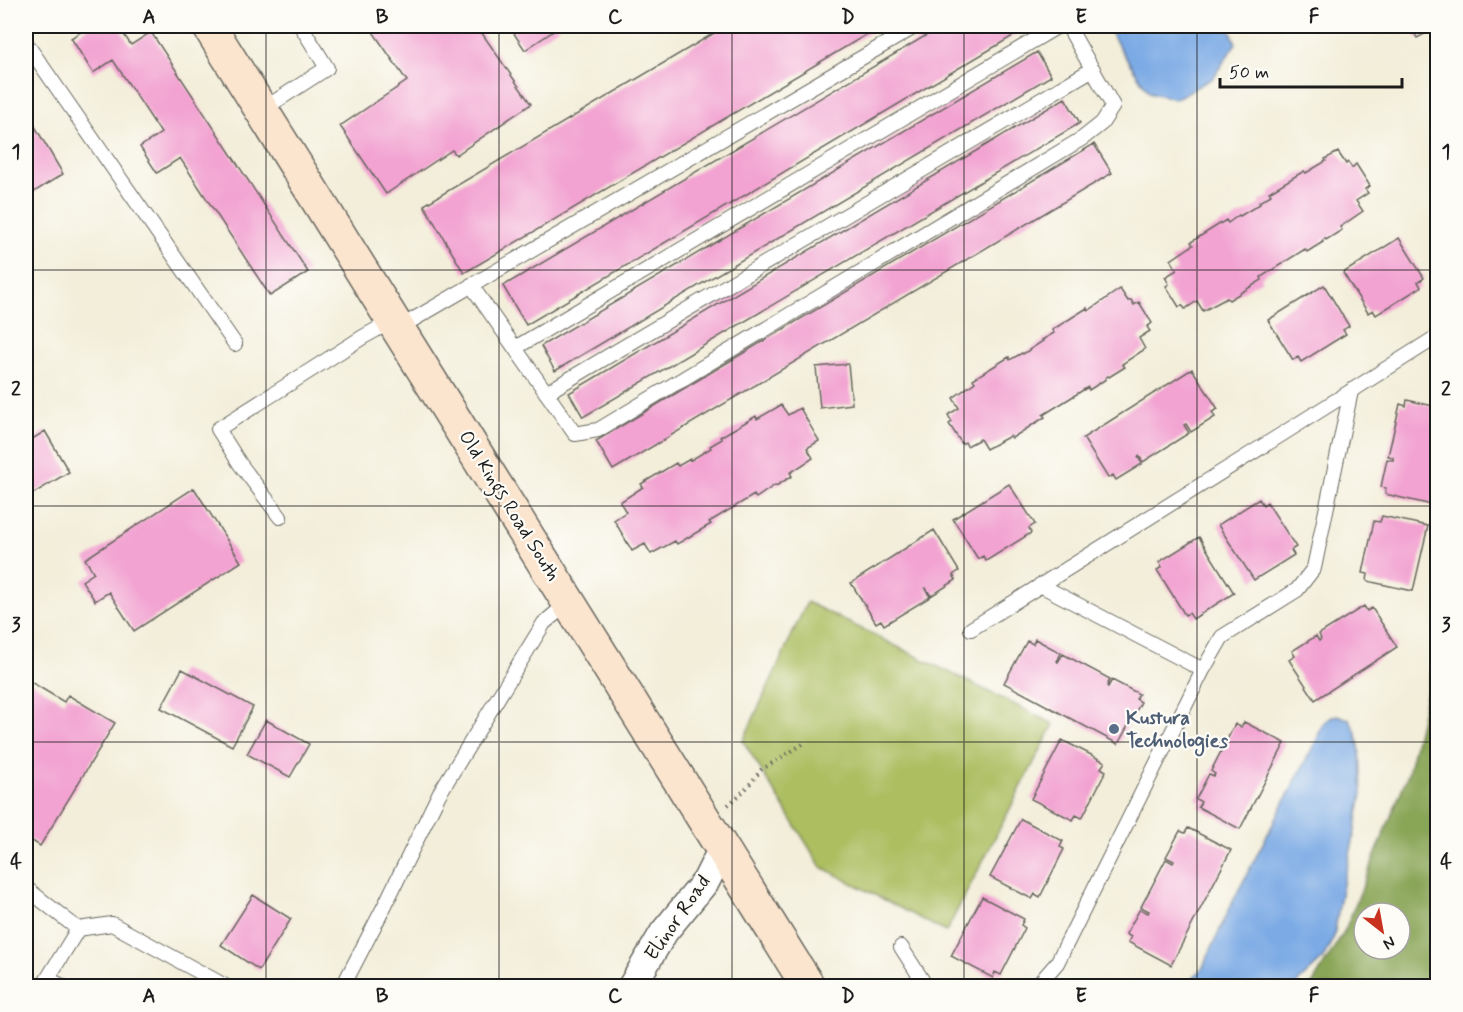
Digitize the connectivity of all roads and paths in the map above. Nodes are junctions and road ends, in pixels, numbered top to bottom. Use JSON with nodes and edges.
{"nodes":[{"id":1,"x":209,"y":26,"type":"edge"},
{"id":2,"x":302,"y":26,"type":"edge"},
{"id":3,"x":916,"y":26,"type":"edge"},
{"id":4,"x":1058,"y":26,"type":"edge"},
{"id":5,"x":1068,"y":26,"type":"edge"},
{"id":6,"x":26,"y":43,"type":"edge"},
{"id":7,"x":1093,"y":69,"type":"junction"},
{"id":8,"x":262,"y":110,"type":"junction"},
{"id":9,"x":471,"y":285,"type":"junction"},
{"id":10,"x":395,"y":325,"type":"junction"},
{"id":11,"x":1437,"y":336,"type":"edge"},
{"id":12,"x":235,"y":344,"type":"dead end"},
{"id":13,"x":515,"y":348,"type":"junction"},
{"id":14,"x":1351,"y":391,"type":"junction"},
{"id":15,"x":546,"y":393,"type":"junction"},
{"id":16,"x":280,"y":517,"type":"dead end"},
{"id":17,"x":1040,"y":585,"type":"junction"},
{"id":18,"x":569,"y":602,"type":"junction"},
{"id":19,"x":971,"y":629,"type":"dead end"},
{"id":20,"x":1203,"y":670,"type":"junction"},
{"id":21,"x":803,"y":744,"type":"dead end"},
{"id":22,"x":705,"y":821,"type":"junction"},
{"id":23,"x":722,"y":849,"type":"junction"},
{"id":24,"x":26,"y":888,"type":"edge"},
{"id":25,"x":78,"y":929,"type":"junction"},
{"id":26,"x":901,"y":947,"type":"dead end"},
{"id":27,"x":26,"y":981,"type":"edge"},
{"id":28,"x":46,"y":983,"type":"edge"},
{"id":29,"x":36,"y":987,"type":"edge"},
{"id":30,"x":62,"y":987,"type":"edge"},
{"id":31,"x":225,"y":987,"type":"edge"},
{"id":32,"x":343,"y":987,"type":"edge"},
{"id":33,"x":632,"y":987,"type":"edge"},
{"id":34,"x":808,"y":987,"type":"edge"},
{"id":35,"x":926,"y":987,"type":"edge"},
{"id":36,"x":1037,"y":987,"type":"edge"}],
"edges":[{"from":1,"to":8,"type":"street","name":"Old Kings Road South"},
{"from":2,"to":8,"type":"lane"},
{"from":3,"to":9,"type":"lane"},
{"from":4,"to":13,"type":"lane"},
{"from":5,"to":7,"type":"lane"},
{"from":6,"to":12,"type":"lane"},
{"from":7,"to":15,"type":"lane"},
{"from":7,"to":15,"type":"lane"},
{"from":8,"to":10,"type":"street","name":"Old Kings Road South"},
{"from":9,"to":10,"type":"lane"},
{"from":9,"to":13,"type":"lane"},
{"from":10,"to":16,"type":"lane"},
{"from":10,"to":18,"type":"street","name":"Old Kings Road South"},
{"from":11,"to":14,"type":"lane"},
{"from":13,"to":15,"type":"lane"},
{"from":14,"to":17,"type":"lane"},
{"from":14,"to":20,"type":"lane"},
{"from":17,"to":19,"type":"lane"},
{"from":17,"to":20,"type":"lane"},
{"from":18,"to":22,"type":"street","name":"Old Kings Road South"},
{"from":18,"to":32,"type":"lane"},
{"from":20,"to":36,"type":"lane"},
{"from":21,"to":22,"type":"path"},
{"from":22,"to":23,"type":"street","name":"Old Kings Road South"},
{"from":23,"to":33,"type":"street","name":"Elinor Road"},
{"from":23,"to":34,"type":"street","name":"Old Kings Road South"},
{"from":24,"to":25,"type":"lane"},
{"from":25,"to":28,"type":"lane"},
{"from":25,"to":31,"type":"lane"},
{"from":26,"to":35,"type":"lane"},
{"from":27,"to":29,"type":"lane"},
{"from":28,"to":30,"type":"lane"}]}
